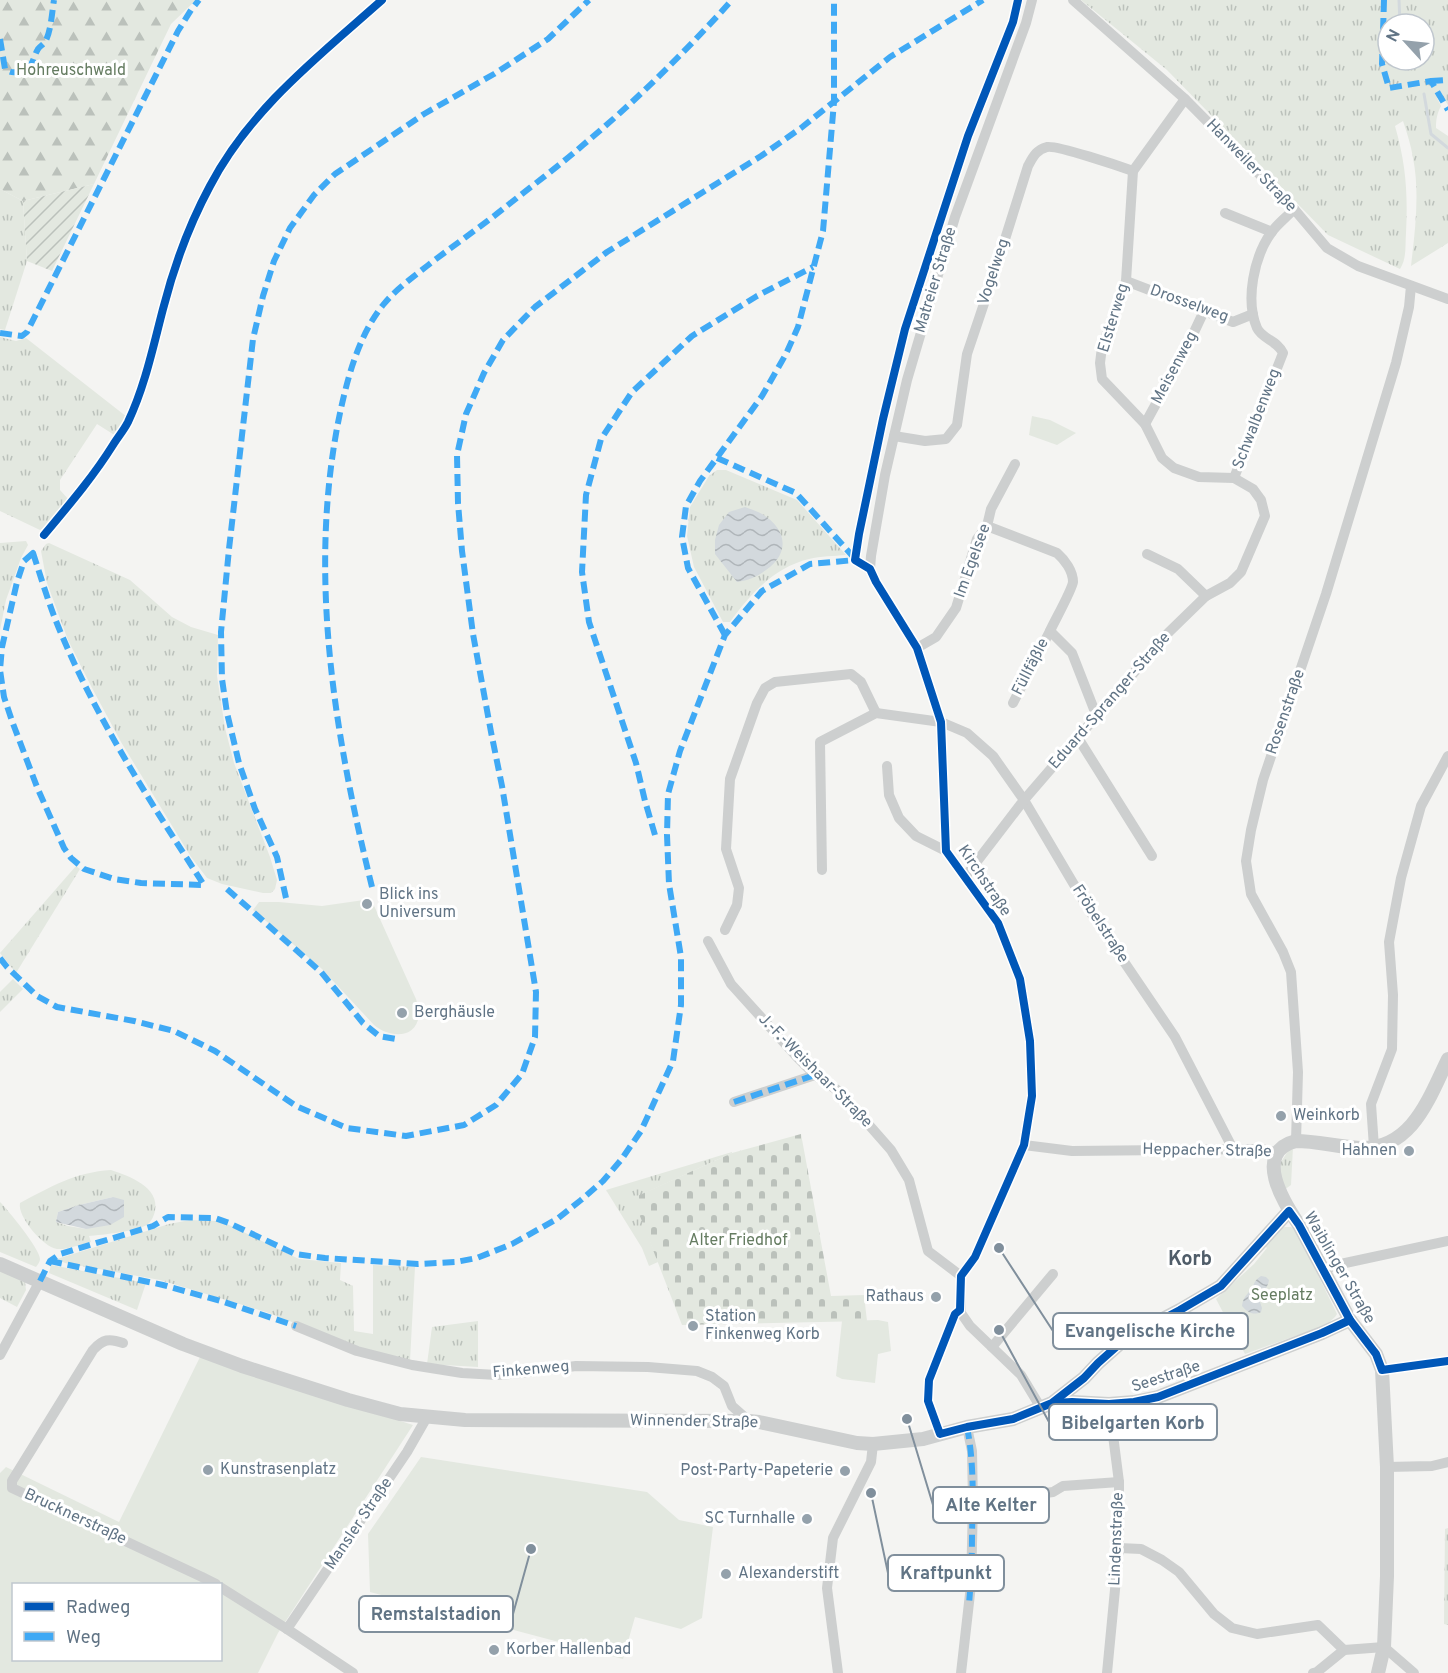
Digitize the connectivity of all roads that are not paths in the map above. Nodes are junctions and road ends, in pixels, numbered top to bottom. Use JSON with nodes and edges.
{"nodes":[{"id":1,"x":1032,"y":0,"type":"edge"},
{"id":2,"x":1073,"y":0,"type":"edge"},
{"id":3,"x":1185,"y":99,"type":"junction"},
{"id":4,"x":1133,"y":171,"type":"junction"},
{"id":5,"x":1294,"y":209,"type":"junction"},
{"id":6,"x":1225,"y":213,"type":"dead end"},
{"id":7,"x":1272,"y":232,"type":"junction"},
{"id":8,"x":1126,"y":281,"type":"junction"},
{"id":9,"x":1411,"y":286,"type":"junction"},
{"id":10,"x":1448,"y":298,"type":"edge"},
{"id":11,"x":1204,"y":312,"type":"junction"},
{"id":12,"x":1253,"y":314,"type":"junction"},
{"id":13,"x":1145,"y":424,"type":"junction"},
{"id":14,"x":894,"y":436,"type":"junction"},
{"id":15,"x":1016,"y":464,"type":"dead end"},
{"id":16,"x":1234,"y":478,"type":"junction"},
{"id":17,"x":987,"y":526,"type":"junction"},
{"id":18,"x":1147,"y":554,"type":"dead end"},
{"id":19,"x":870,"y":569,"type":"joint"},
{"id":20,"x":1206,"y":596,"type":"junction"},
{"id":21,"x":1050,"y":631,"type":"junction"},
{"id":22,"x":917,"y":648,"type":"junction"},
{"id":23,"x":1013,"y":703,"type":"dead end"},
{"id":24,"x":876,"y":713,"type":"junction"},
{"id":25,"x":1097,"y":717,"type":"junction"},
{"id":26,"x":941,"y":722,"type":"junction"},
{"id":27,"x":1078,"y":738,"type":"junction"},
{"id":28,"x":1448,"y":756,"type":"edge"},
{"id":29,"x":887,"y":766,"type":"dead end"},
{"id":30,"x":1024,"y":800,"type":"junction"},
{"id":31,"x":946,"y":851,"type":"junction"},
{"id":32,"x":1152,"y":856,"type":"dead end"},
{"id":33,"x":822,"y":870,"type":"dead end"},
{"id":34,"x":964,"y":877,"type":"junction"},
{"id":35,"x":725,"y":930,"type":"dead end"},
{"id":36,"x":708,"y":941,"type":"dead end"},
{"id":37,"x":1448,"y":1059,"type":"edge"},
{"id":38,"x":815,"y":1075,"type":"junction"},
{"id":39,"x":734,"y":1102,"type":"dead end"},
{"id":40,"x":1296,"y":1141,"type":"junction"},
{"id":41,"x":1024,"y":1146,"type":"junction"},
{"id":42,"x":1374,"y":1147,"type":"junction"},
{"id":43,"x":1233,"y":1149,"type":"junction"},
{"id":44,"x":1278,"y":1154,"type":"junction"},
{"id":45,"x":1289,"y":1210,"type":"junction"},
{"id":46,"x":1448,"y":1240,"type":"edge"},
{"id":47,"x":0,"y":1264,"type":"edge"},
{"id":48,"x":1323,"y":1270,"type":"junction"},
{"id":49,"x":1053,"y":1274,"type":"dead end"},
{"id":50,"x":961,"y":1276,"type":"junction"},
{"id":51,"x":40,"y":1281,"type":"junction"},
{"id":52,"x":1350,"y":1320,"type":"junction"},
{"id":53,"x":296,"y":1326,"type":"dead end"},
{"id":54,"x":123,"y":1343,"type":"dead end"},
{"id":55,"x":992,"y":1347,"type":"junction"},
{"id":56,"x":0,"y":1355,"type":"edge"},
{"id":57,"x":1448,"y":1361,"type":"edge"},
{"id":58,"x":1382,"y":1370,"type":"junction"},
{"id":59,"x":1084,"y":1378,"type":"junction"},
{"id":60,"x":1090,"y":1402,"type":"junction"},
{"id":61,"x":1109,"y":1404,"type":"junction"},
{"id":62,"x":1046,"y":1406,"type":"junction"},
{"id":63,"x":427,"y":1417,"type":"junction"},
{"id":64,"x":748,"y":1421,"type":"junction"},
{"id":65,"x":967,"y":1427,"type":"junction"},
{"id":66,"x":873,"y":1444,"type":"junction"},
{"id":67,"x":1448,"y":1462,"type":"edge"},
{"id":68,"x":1387,"y":1467,"type":"junction"},
{"id":69,"x":1119,"y":1482,"type":"junction"},
{"id":70,"x":973,"y":1503,"type":"junction"},
{"id":71,"x":1119,"y":1548,"type":"junction"},
{"id":72,"x":214,"y":1583,"type":"edge"},
{"id":73,"x":222,"y":1588,"type":"edge"},
{"id":74,"x":287,"y":1629,"type":"junction"},
{"id":75,"x":1384,"y":1647,"type":"junction"},
{"id":76,"x":1344,"y":1650,"type":"junction"},
{"id":77,"x":353,"y":1673,"type":"edge"},
{"id":78,"x":838,"y":1673,"type":"edge"},
{"id":79,"x":961,"y":1673,"type":"edge"},
{"id":80,"x":1107,"y":1673,"type":"edge"},
{"id":81,"x":1313,"y":1673,"type":"edge"},
{"id":82,"x":1378,"y":1673,"type":"edge"},
{"id":83,"x":1414,"y":1673,"type":"edge"}],
"edges":[{"from":1,"to":14,"type":"street","name":"Matreier Straße"},
{"from":2,"to":3,"type":"street","name":"Hanweiler Straße"},
{"from":3,"to":4,"type":"street"},
{"from":3,"to":5,"type":"street","name":"Hanweiler Straße"},
{"from":4,"to":8,"type":"street","name":"Elsterweg"},
{"from":4,"to":14,"type":"street","name":"Vogelweg"},
{"from":5,"to":7,"type":"street"},
{"from":5,"to":9,"type":"street","name":"Hanweiler Straße"},
{"from":6,"to":7,"type":"street"},
{"from":7,"to":12,"type":"street"},
{"from":8,"to":11,"type":"street","name":"Drosselweg"},
{"from":8,"to":13,"type":"street","name":"Elsterweg"},
{"from":9,"to":10,"type":"street","name":"Hanweiler Straße"},
{"from":9,"to":40,"type":"street","name":"Rosenstraße"},
{"from":11,"to":12,"type":"street","name":"Drosselweg"},
{"from":11,"to":13,"type":"street","name":"Meisenweg"},
{"from":12,"to":16,"type":"street","name":"Schwalbenweg"},
{"from":13,"to":16,"type":"street","name":"Elsterweg"},
{"from":14,"to":19,"type":"street","name":"Matreier Straße"},
{"from":15,"to":17,"type":"street","name":"Im Egelsee"},
{"from":16,"to":20,"type":"street","name":"Eduard-Spranger-Straße"},
{"from":17,"to":21,"type":"street","name":"Füllfäßle"},
{"from":17,"to":22,"type":"street","name":"Im Egelsee"},
{"from":18,"to":20,"type":"street"},
{"from":19,"to":22,"type":"street","name":"Kirchstraße"},
{"from":20,"to":25,"type":"street","name":"Eduard-Spranger-Straße"},
{"from":21,"to":23,"type":"street","name":"Füllfäßle"},
{"from":21,"to":25,"type":"street"},
{"from":22,"to":26,"type":"street","name":"Kirchstraße"},
{"from":24,"to":26,"type":"street","name":"Fröbelstraße"},
{"from":24,"to":33,"type":"street"},
{"from":24,"to":35,"type":"street"},
{"from":25,"to":27,"type":"street","name":"Eduard-Spranger-Straße"},
{"from":26,"to":30,"type":"street","name":"Fröbelstraße"},
{"from":26,"to":31,"type":"street","name":"Kirchstraße"},
{"from":27,"to":30,"type":"street","name":"Eduard-Spranger-Straße"},
{"from":27,"to":32,"type":"street"},
{"from":28,"to":42,"type":"street"},
{"from":29,"to":31,"type":"street"},
{"from":30,"to":34,"type":"street","name":"Eduard-Spranger-Straße"},
{"from":30,"to":43,"type":"street","name":"Fröbelstraße"},
{"from":31,"to":34,"type":"street","name":"Kirchstraße"},
{"from":34,"to":41,"type":"street","name":"Kirchstraße"},
{"from":36,"to":38,"type":"street","name":"J.-F.-Weishaar-Straße"},
{"from":37,"to":42,"type":"street","name":"Heppacher Straße"},
{"from":38,"to":39,"type":"street"},
{"from":38,"to":50,"type":"street","name":"J.-F.-Weishaar-Straße"},
{"from":40,"to":42,"type":"street","name":"Heppacher Straße"},
{"from":40,"to":44,"type":"street","name":"Heppacher Straße"},
{"from":41,"to":43,"type":"street","name":"Heppacher Straße"},
{"from":41,"to":50,"type":"street","name":"Kirchstraße"},
{"from":43,"to":44,"type":"street","name":"Heppacher Straße"},
{"from":44,"to":45,"type":"street","name":"Waiblinger Straße"},
{"from":45,"to":48,"type":"street","name":"Waiblinger Straße"},
{"from":45,"to":59,"type":"street","name":"Winnender Straße"},
{"from":46,"to":48,"type":"street"},
{"from":47,"to":51,"type":"street","name":"Winnender Straße"},
{"from":48,"to":52,"type":"street","name":"Waiblinger Straße"},
{"from":49,"to":55,"type":"street"},
{"from":50,"to":55,"type":"street"},
{"from":51,"to":56,"type":"street"},
{"from":51,"to":63,"type":"street","name":"Winnender Straße"},
{"from":52,"to":58,"type":"street","name":"Waiblinger Straße"},
{"from":52,"to":61,"type":"street","name":"Seestraße"},
{"from":53,"to":64,"type":"street","name":"Finkenweg"},
{"from":54,"to":72,"type":"street","name":"Brucknerstraße"},
{"from":55,"to":62,"type":"street"},
{"from":57,"to":58,"type":"street"},
{"from":58,"to":68,"type":"street","name":"Waiblinger Straße"},
{"from":59,"to":60,"type":"street"},
{"from":59,"to":62,"type":"street","name":"Winnender Straße"},
{"from":60,"to":61,"type":"street","name":"Seestraße"},
{"from":60,"to":62,"type":"street","name":"Seestraße"},
{"from":61,"to":69,"type":"street","name":"Lindenstraße"},
{"from":62,"to":65,"type":"street","name":"Winnender Straße"},
{"from":63,"to":64,"type":"street","name":"Winnender Straße"},
{"from":63,"to":74,"type":"street","name":"Mansler Straße"},
{"from":64,"to":66,"type":"street","name":"Winnender Straße"},
{"from":65,"to":66,"type":"street","name":"Winnender Straße"},
{"from":65,"to":70,"type":"street"},
{"from":66,"to":78,"type":"street"},
{"from":67,"to":68,"type":"street"},
{"from":68,"to":75,"type":"street","name":"Waiblinger Straße"},
{"from":69,"to":70,"type":"street"},
{"from":69,"to":71,"type":"street","name":"Lindenstraße"},
{"from":70,"to":79,"type":"street"},
{"from":71,"to":76,"type":"street"},
{"from":71,"to":80,"type":"street","name":"Lindenstraße"},
{"from":73,"to":74,"type":"street"},
{"from":74,"to":77,"type":"street"},
{"from":75,"to":76,"type":"street"},
{"from":75,"to":82,"type":"street","name":"Waiblinger Straße"},
{"from":75,"to":83,"type":"street"},
{"from":76,"to":81,"type":"street"}]}
